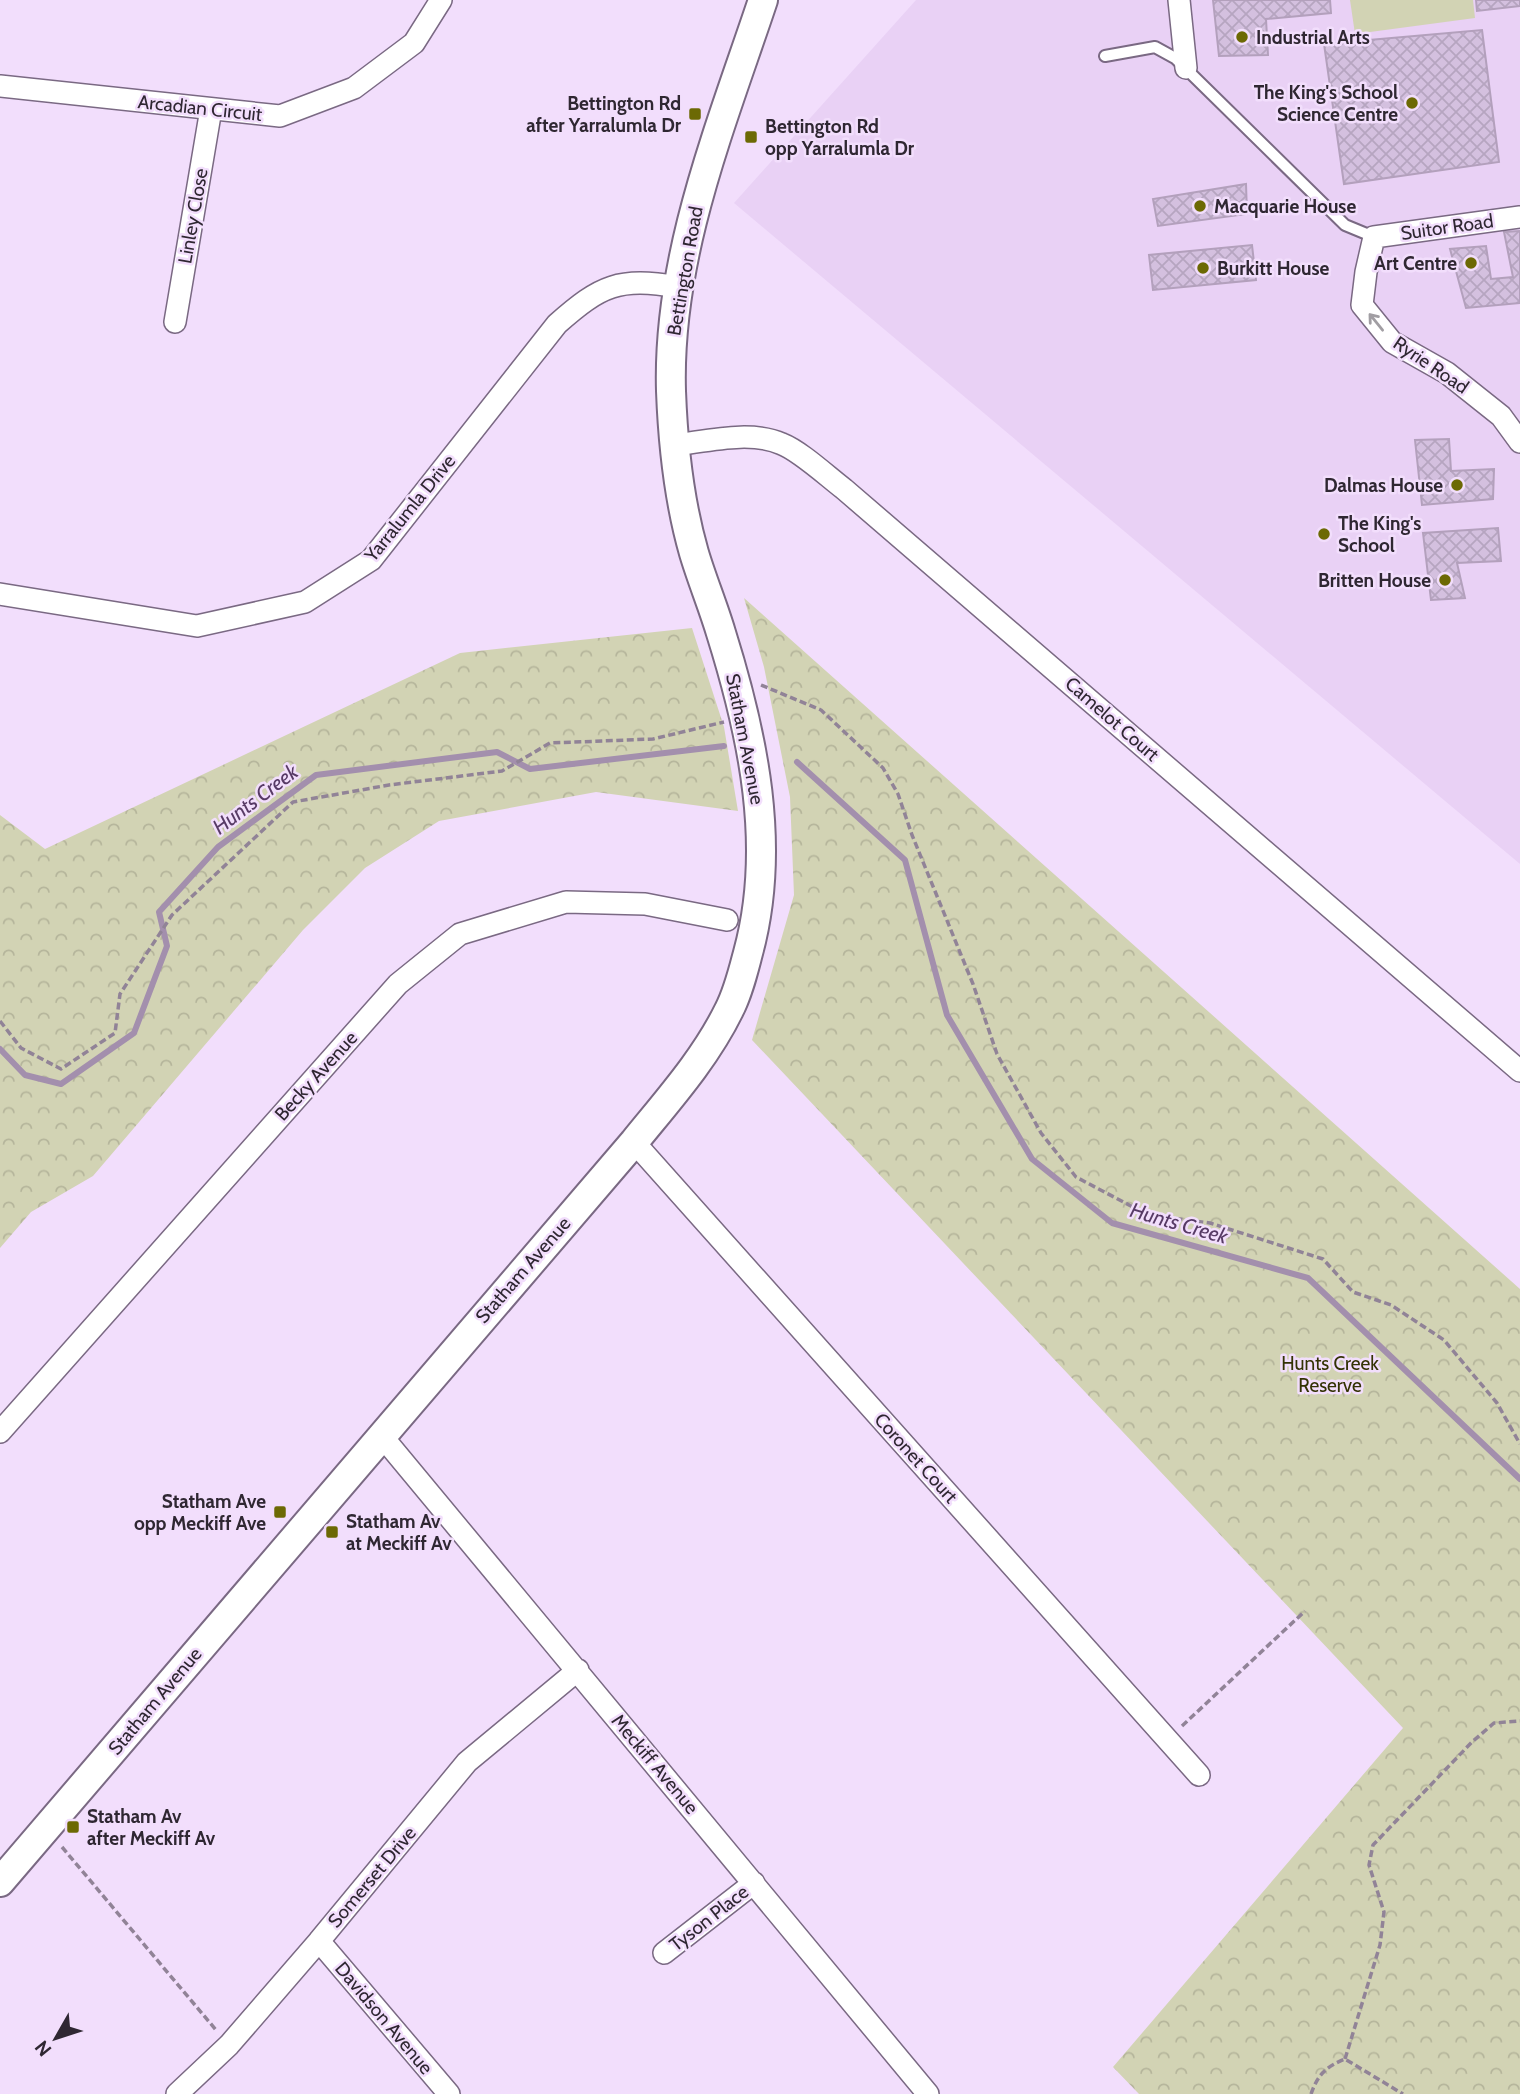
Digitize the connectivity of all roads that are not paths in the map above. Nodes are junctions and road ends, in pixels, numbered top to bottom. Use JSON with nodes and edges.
{"nodes":[{"id":1,"x":442,"y":0,"type":"edge"},
{"id":2,"x":763,"y":0,"type":"edge"},
{"id":3,"x":1179,"y":0,"type":"edge"},
{"id":4,"x":1105,"y":56,"type":"dead end"},
{"id":5,"x":1186,"y":68,"type":"junction"},
{"id":6,"x":0,"y":86,"type":"edge"},
{"id":7,"x":211,"y":109,"type":"junction"},
{"id":8,"x":1520,"y":217,"type":"edge"},
{"id":9,"x":1374,"y":237,"type":"junction"},
{"id":10,"x":678,"y":287,"type":"junction"},
{"id":11,"x":175,"y":322,"type":"dead end"},
{"id":12,"x":1520,"y":442,"type":"edge"},
{"id":13,"x":675,"y":445,"type":"junction"},
{"id":14,"x":694,"y":550,"type":"joint"},
{"id":15,"x":0,"y":594,"type":"edge"},
{"id":16,"x":727,"y":920,"type":"dead end"},
{"id":17,"x":1520,"y":1071,"type":"edge"},
{"id":18,"x":634,"y":1142,"type":"junction"},
{"id":19,"x":0,"y":1432,"type":"edge"},
{"id":20,"x":381,"y":1436,"type":"junction"},
{"id":21,"x":578,"y":1670,"type":"junction"},
{"id":22,"x":1199,"y":1774,"type":"dead end"},
{"id":23,"x":0,"y":1882,"type":"edge"},
{"id":24,"x":754,"y":1883,"type":"junction"},
{"id":25,"x":319,"y":1941,"type":"junction"},
{"id":26,"x":664,"y":1953,"type":"dead end"},
{"id":27,"x":177,"y":2094,"type":"edge"},
{"id":28,"x":449,"y":2094,"type":"edge"},
{"id":29,"x":928,"y":2094,"type":"edge"}],
"edges":[{"from":1,"to":7,"type":"street","name":"Arcadian Circuit"},
{"from":2,"to":10,"type":"main road","name":"Bettington Road"},
{"from":3,"to":5,"type":"street"},
{"from":4,"to":5,"type":"lane"},
{"from":5,"to":9,"type":"lane"},
{"from":6,"to":7,"type":"street","name":"Arcadian Circuit"},
{"from":7,"to":11,"type":"street","name":"Linley Close"},
{"from":8,"to":9,"type":"street","name":"Suitor Road"},
{"from":12,"to":9,"type":"street","name":"Ryrie Road","one_way":true},
{"from":10,"to":13,"type":"main road","name":"Bettington Road"},
{"from":10,"to":15,"type":"street","name":"Yarralumla Drive"},
{"from":13,"to":14,"type":"main road","name":"Bettington Road"},
{"from":13,"to":17,"type":"street","name":"Camelot Court"},
{"from":14,"to":18,"type":"main road","name":"Statham Avenue"},
{"from":16,"to":19,"type":"street","name":"Becky Avenue"},
{"from":18,"to":20,"type":"main road","name":"Statham Avenue"},
{"from":18,"to":22,"type":"street","name":"Coronet Court"},
{"from":20,"to":21,"type":"street","name":"Meckiff Avenue"},
{"from":20,"to":23,"type":"main road","name":"Statham Avenue"},
{"from":21,"to":24,"type":"street","name":"Meckiff Avenue"},
{"from":21,"to":25,"type":"street","name":"Somerset Drive"},
{"from":24,"to":26,"type":"street","name":"Tyson Place"},
{"from":24,"to":29,"type":"street","name":"Meckiff Avenue"},
{"from":25,"to":27,"type":"street","name":"Somerset Drive"},
{"from":25,"to":28,"type":"street","name":"Davidson Avenue"}]}
